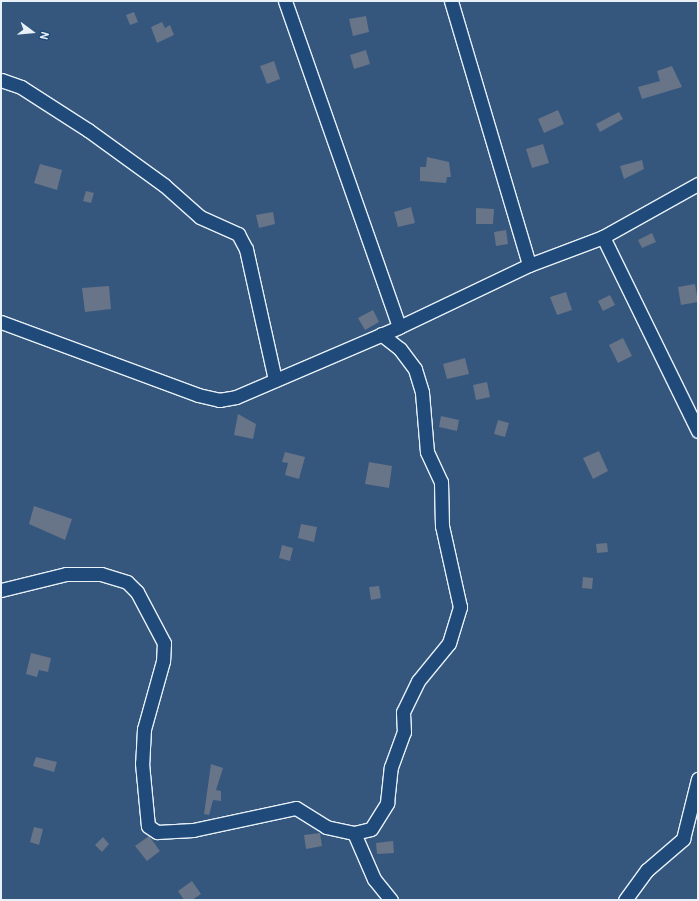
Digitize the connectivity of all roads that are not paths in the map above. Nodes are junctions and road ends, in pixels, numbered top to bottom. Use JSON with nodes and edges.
{"nodes":[{"id":1,"x":286,"y":1,"type":"edge"},
{"id":2,"x":451,"y":1,"type":"edge"},
{"id":3,"x":1,"y":80,"type":"edge"},
{"id":4,"x":698,"y":184,"type":"edge"},
{"id":5,"x":603,"y":237,"type":"junction"},
{"id":6,"x":529,"y":265,"type":"junction"},
{"id":7,"x":1,"y":322,"type":"edge"},
{"id":8,"x":399,"y":327,"type":"junction"},
{"id":9,"x":381,"y":334,"type":"junction"},
{"id":10,"x":276,"y":380,"type":"junction"},
{"id":11,"x":698,"y":431,"type":"edge"},
{"id":12,"x":1,"y":590,"type":"edge"},
{"id":13,"x":698,"y":779,"type":"edge"},
{"id":14,"x":354,"y":833,"type":"junction"},
{"id":15,"x":390,"y":900,"type":"edge"},
{"id":16,"x":625,"y":900,"type":"edge"}],
"edges":[{"from":1,"to":8,"type":"street"},
{"from":2,"to":6,"type":"street"},
{"from":3,"to":10,"type":"street"},
{"from":4,"to":5,"type":"street"},
{"from":5,"to":6,"type":"street"},
{"from":5,"to":11,"type":"street"},
{"from":6,"to":8,"type":"street"},
{"from":7,"to":10,"type":"street"},
{"from":8,"to":9,"type":"street"},
{"from":9,"to":10,"type":"street"},
{"from":9,"to":14,"type":"street"},
{"from":12,"to":14,"type":"street"},
{"from":13,"to":16,"type":"street"},
{"from":14,"to":15,"type":"street"}]}
